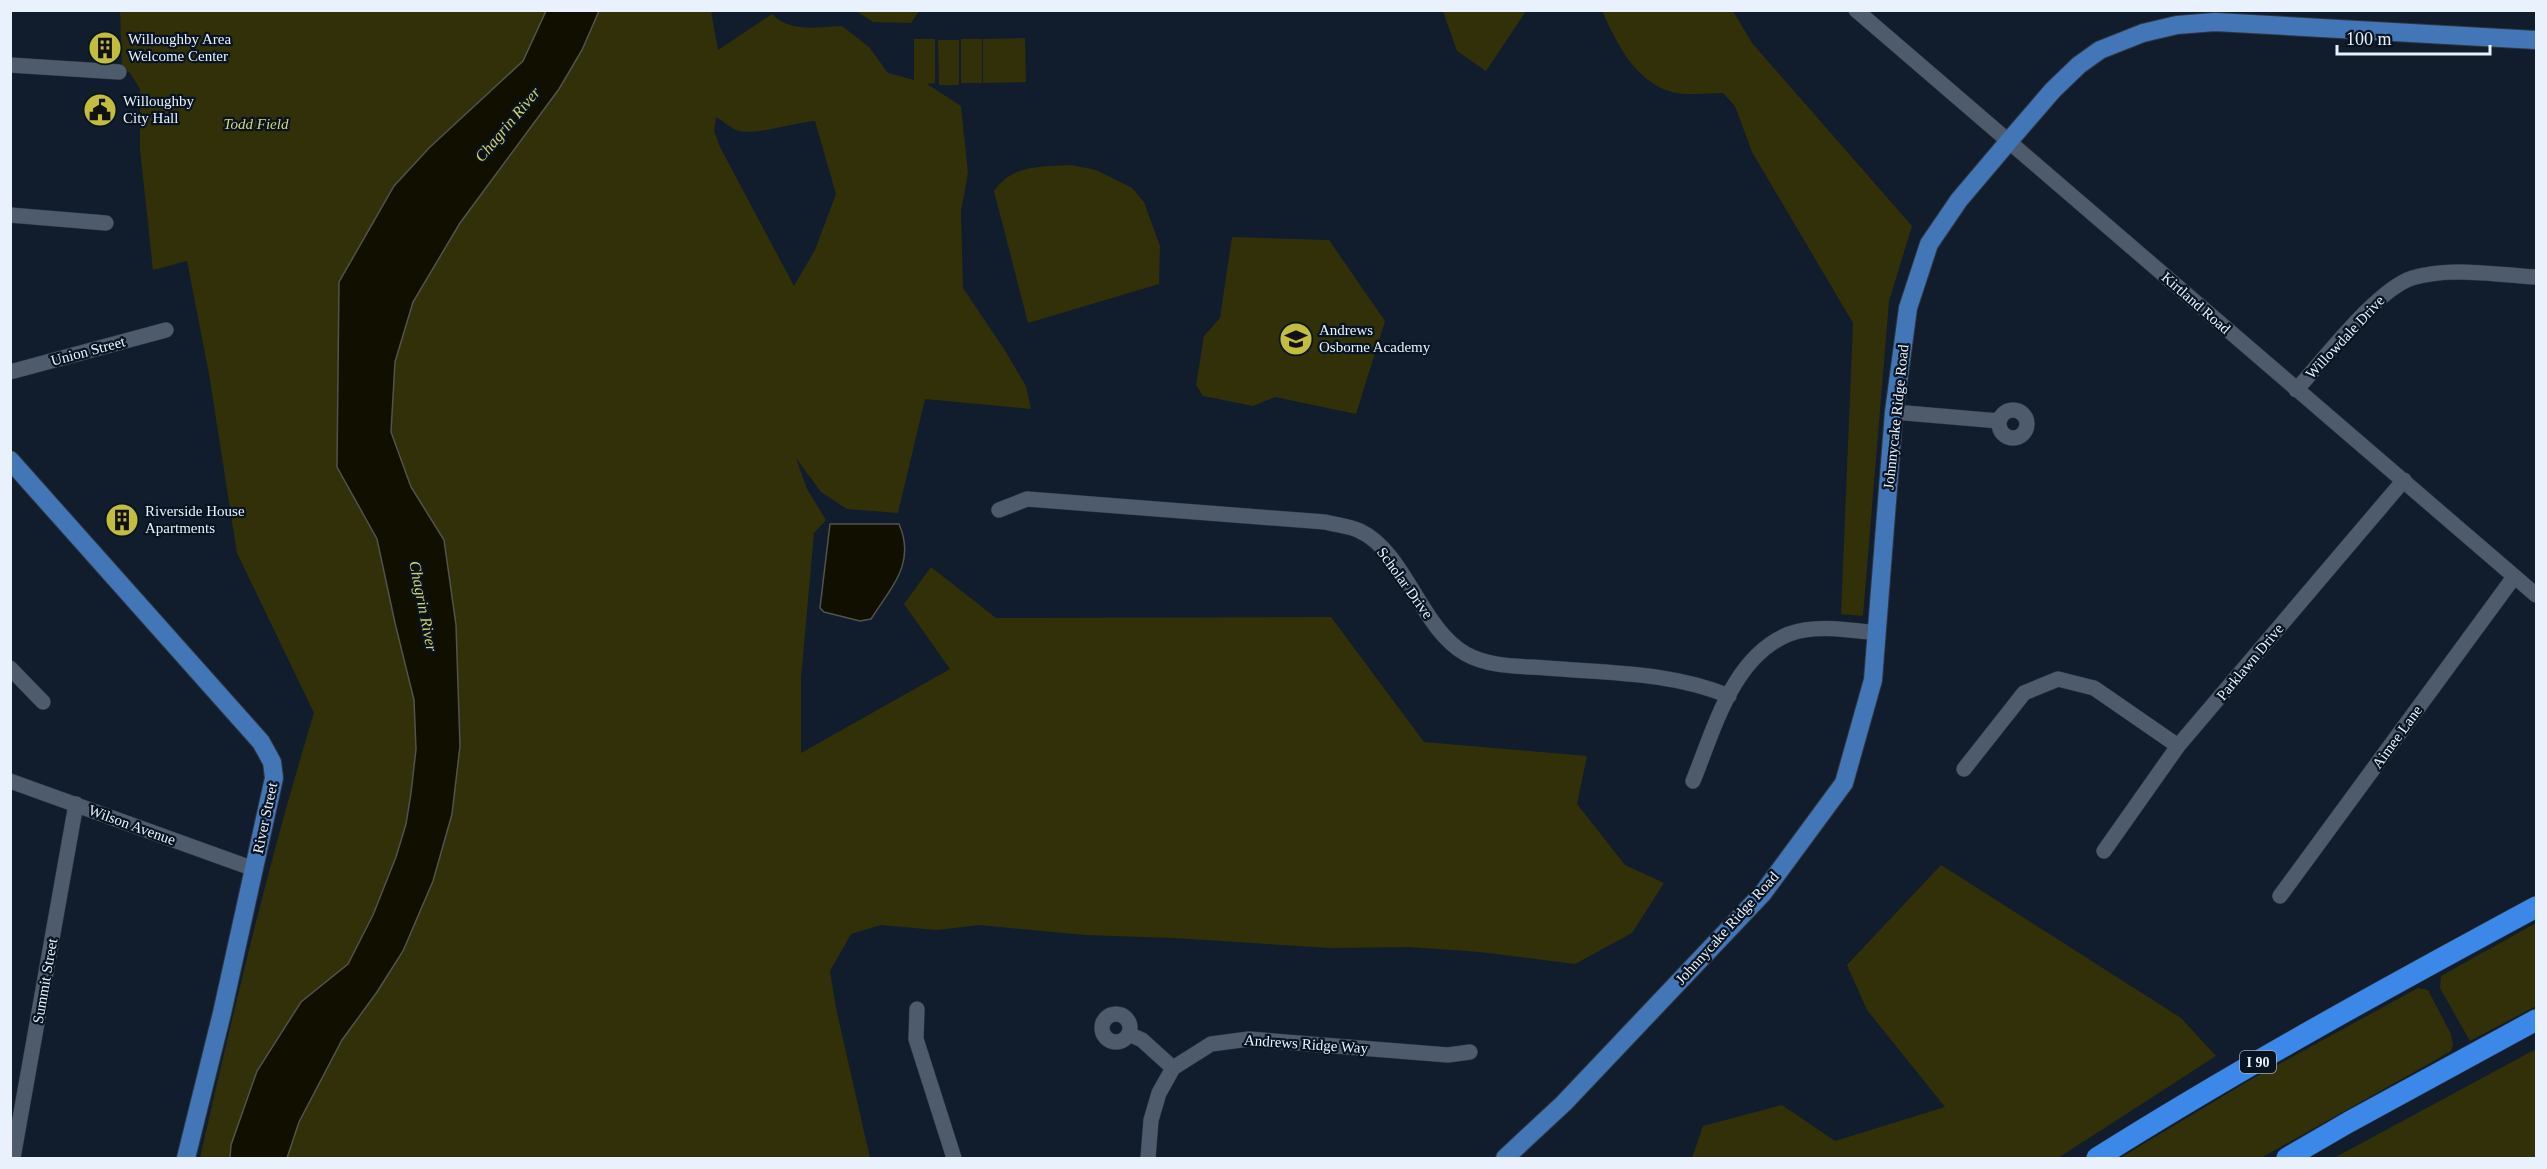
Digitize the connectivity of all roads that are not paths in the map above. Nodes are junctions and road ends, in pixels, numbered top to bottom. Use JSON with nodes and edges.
{"nodes":[{"id":1,"x":1856,"y":10,"type":"edge"},
{"id":2,"x":2536,"y":40,"type":"edge"},
{"id":3,"x":10,"y":65,"type":"edge"},
{"id":4,"x":119,"y":72,"type":"dead end"},
{"id":5,"x":2009,"y":141,"type":"junction"},
{"id":6,"x":10,"y":215,"type":"edge"},
{"id":7,"x":106,"y":223,"type":"dead end"},
{"id":8,"x":2536,"y":278,"type":"edge"},
{"id":9,"x":166,"y":330,"type":"dead end"},
{"id":10,"x":10,"y":372,"type":"edge"},
{"id":11,"x":2296,"y":390,"type":"junction"},
{"id":12,"x":1894,"y":411,"type":"junction"},
{"id":13,"x":1998,"y":421,"type":"dead end"},
{"id":14,"x":10,"y":460,"type":"edge"},
{"id":15,"x":2404,"y":480,"type":"junction"},
{"id":16,"x":999,"y":510,"type":"dead end"},
{"id":17,"x":2514,"y":577,"type":"junction"},
{"id":18,"x":2536,"y":595,"type":"edge"},
{"id":19,"x":1877,"y":633,"type":"junction"},
{"id":20,"x":10,"y":668,"type":"edge"},
{"id":21,"x":1729,"y":696,"type":"junction"},
{"id":22,"x":44,"y":702,"type":"dead end"},
{"id":23,"x":2178,"y":746,"type":"junction"},
{"id":24,"x":1964,"y":770,"type":"dead end"},
{"id":25,"x":10,"y":781,"type":"edge"},
{"id":26,"x":1693,"y":781,"type":"dead end"},
{"id":27,"x":76,"y":804,"type":"junction"},
{"id":28,"x":2104,"y":851,"type":"dead end"},
{"id":29,"x":254,"y":869,"type":"junction"},
{"id":30,"x":2280,"y":896,"type":"dead end"},
{"id":31,"x":2536,"y":907,"type":"edge"},
{"id":32,"x":917,"y":1009,"type":"dead end"},
{"id":33,"x":2536,"y":1020,"type":"edge"},
{"id":34,"x":1129,"y":1034,"type":"dead end"},
{"id":35,"x":1470,"y":1052,"type":"dead end"},
{"id":36,"x":1173,"y":1068,"type":"junction"},
{"id":37,"x":13,"y":1158,"type":"edge"},
{"id":38,"x":186,"y":1158,"type":"edge"},
{"id":39,"x":954,"y":1158,"type":"edge"},
{"id":40,"x":1148,"y":1158,"type":"edge"},
{"id":41,"x":1505,"y":1158,"type":"edge"},
{"id":42,"x":2097,"y":1158,"type":"edge"},
{"id":43,"x":2287,"y":1158,"type":"edge"}],
"edges":[{"from":1,"to":5,"type":"street","name":"Kirtland Road"},
{"from":2,"to":5,"type":"main road","name":"Johnnycake Ridge Road"},
{"from":3,"to":4,"type":"street"},
{"from":5,"to":11,"type":"street","name":"Kirtland Road"},
{"from":5,"to":12,"type":"main road","name":"Johnnycake Ridge Road"},
{"from":6,"to":7,"type":"street"},
{"from":8,"to":11,"type":"street","name":"Willowdale Drive"},
{"from":9,"to":10,"type":"street","name":"Union Street"},
{"from":11,"to":15,"type":"street","name":"Kirtland Road"},
{"from":12,"to":13,"type":"street"},
{"from":12,"to":19,"type":"main road","name":"Johnnycake Ridge Road"},
{"from":14,"to":29,"type":"main road","name":"River Street"},
{"from":15,"to":17,"type":"street","name":"Kirtland Road"},
{"from":15,"to":23,"type":"street","name":"Parklawn Drive"},
{"from":16,"to":21,"type":"street","name":"Scholar Drive"},
{"from":17,"to":18,"type":"street","name":"Kirtland Road"},
{"from":17,"to":30,"type":"street","name":"Aimee Lane"},
{"from":19,"to":21,"type":"street"},
{"from":19,"to":41,"type":"main road","name":"Johnnycake Ridge Road"},
{"from":20,"to":22,"type":"street"},
{"from":21,"to":26,"type":"street"},
{"from":23,"to":24,"type":"street"},
{"from":23,"to":28,"type":"street","name":"Parklawn Drive"},
{"from":25,"to":27,"type":"street","name":"Wilson Avenue"},
{"from":27,"to":29,"type":"street","name":"Wilson Avenue"},
{"from":27,"to":37,"type":"street","name":"Summit Street"},
{"from":29,"to":38,"type":"main road","name":"River Street"},
{"from":31,"to":42,"type":"highway","number":"I 90"},
{"from":32,"to":39,"type":"street"},
{"from":33,"to":43,"type":"highway"},
{"from":34,"to":36,"type":"street"},
{"from":35,"to":36,"type":"street","name":"Andrews Ridge Way"},
{"from":36,"to":40,"type":"street","name":"Andrews Ridge Way"}]}
